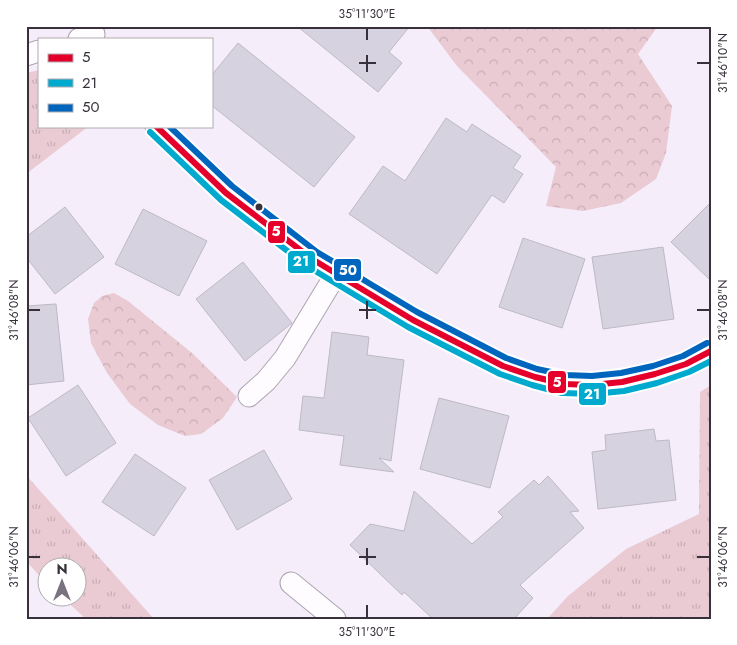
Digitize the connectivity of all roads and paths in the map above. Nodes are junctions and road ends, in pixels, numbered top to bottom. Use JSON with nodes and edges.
{"nodes":[{"id":1,"x":158,"y":128,"type":"edge"},
{"id":2,"x":336,"y":274,"type":"junction"},
{"id":3,"x":711,"y":351,"type":"edge"},
{"id":4,"x":249,"y":396,"type":"dead end"},
{"id":5,"x":291,"y":583,"type":"dead end"},
{"id":6,"x":335,"y":619,"type":"edge"}],
"edges":[{"from":1,"to":2,"type":"street"},
{"from":2,"to":3,"type":"street"},
{"from":2,"to":4,"type":"street"},
{"from":5,"to":6,"type":"street"}]}
